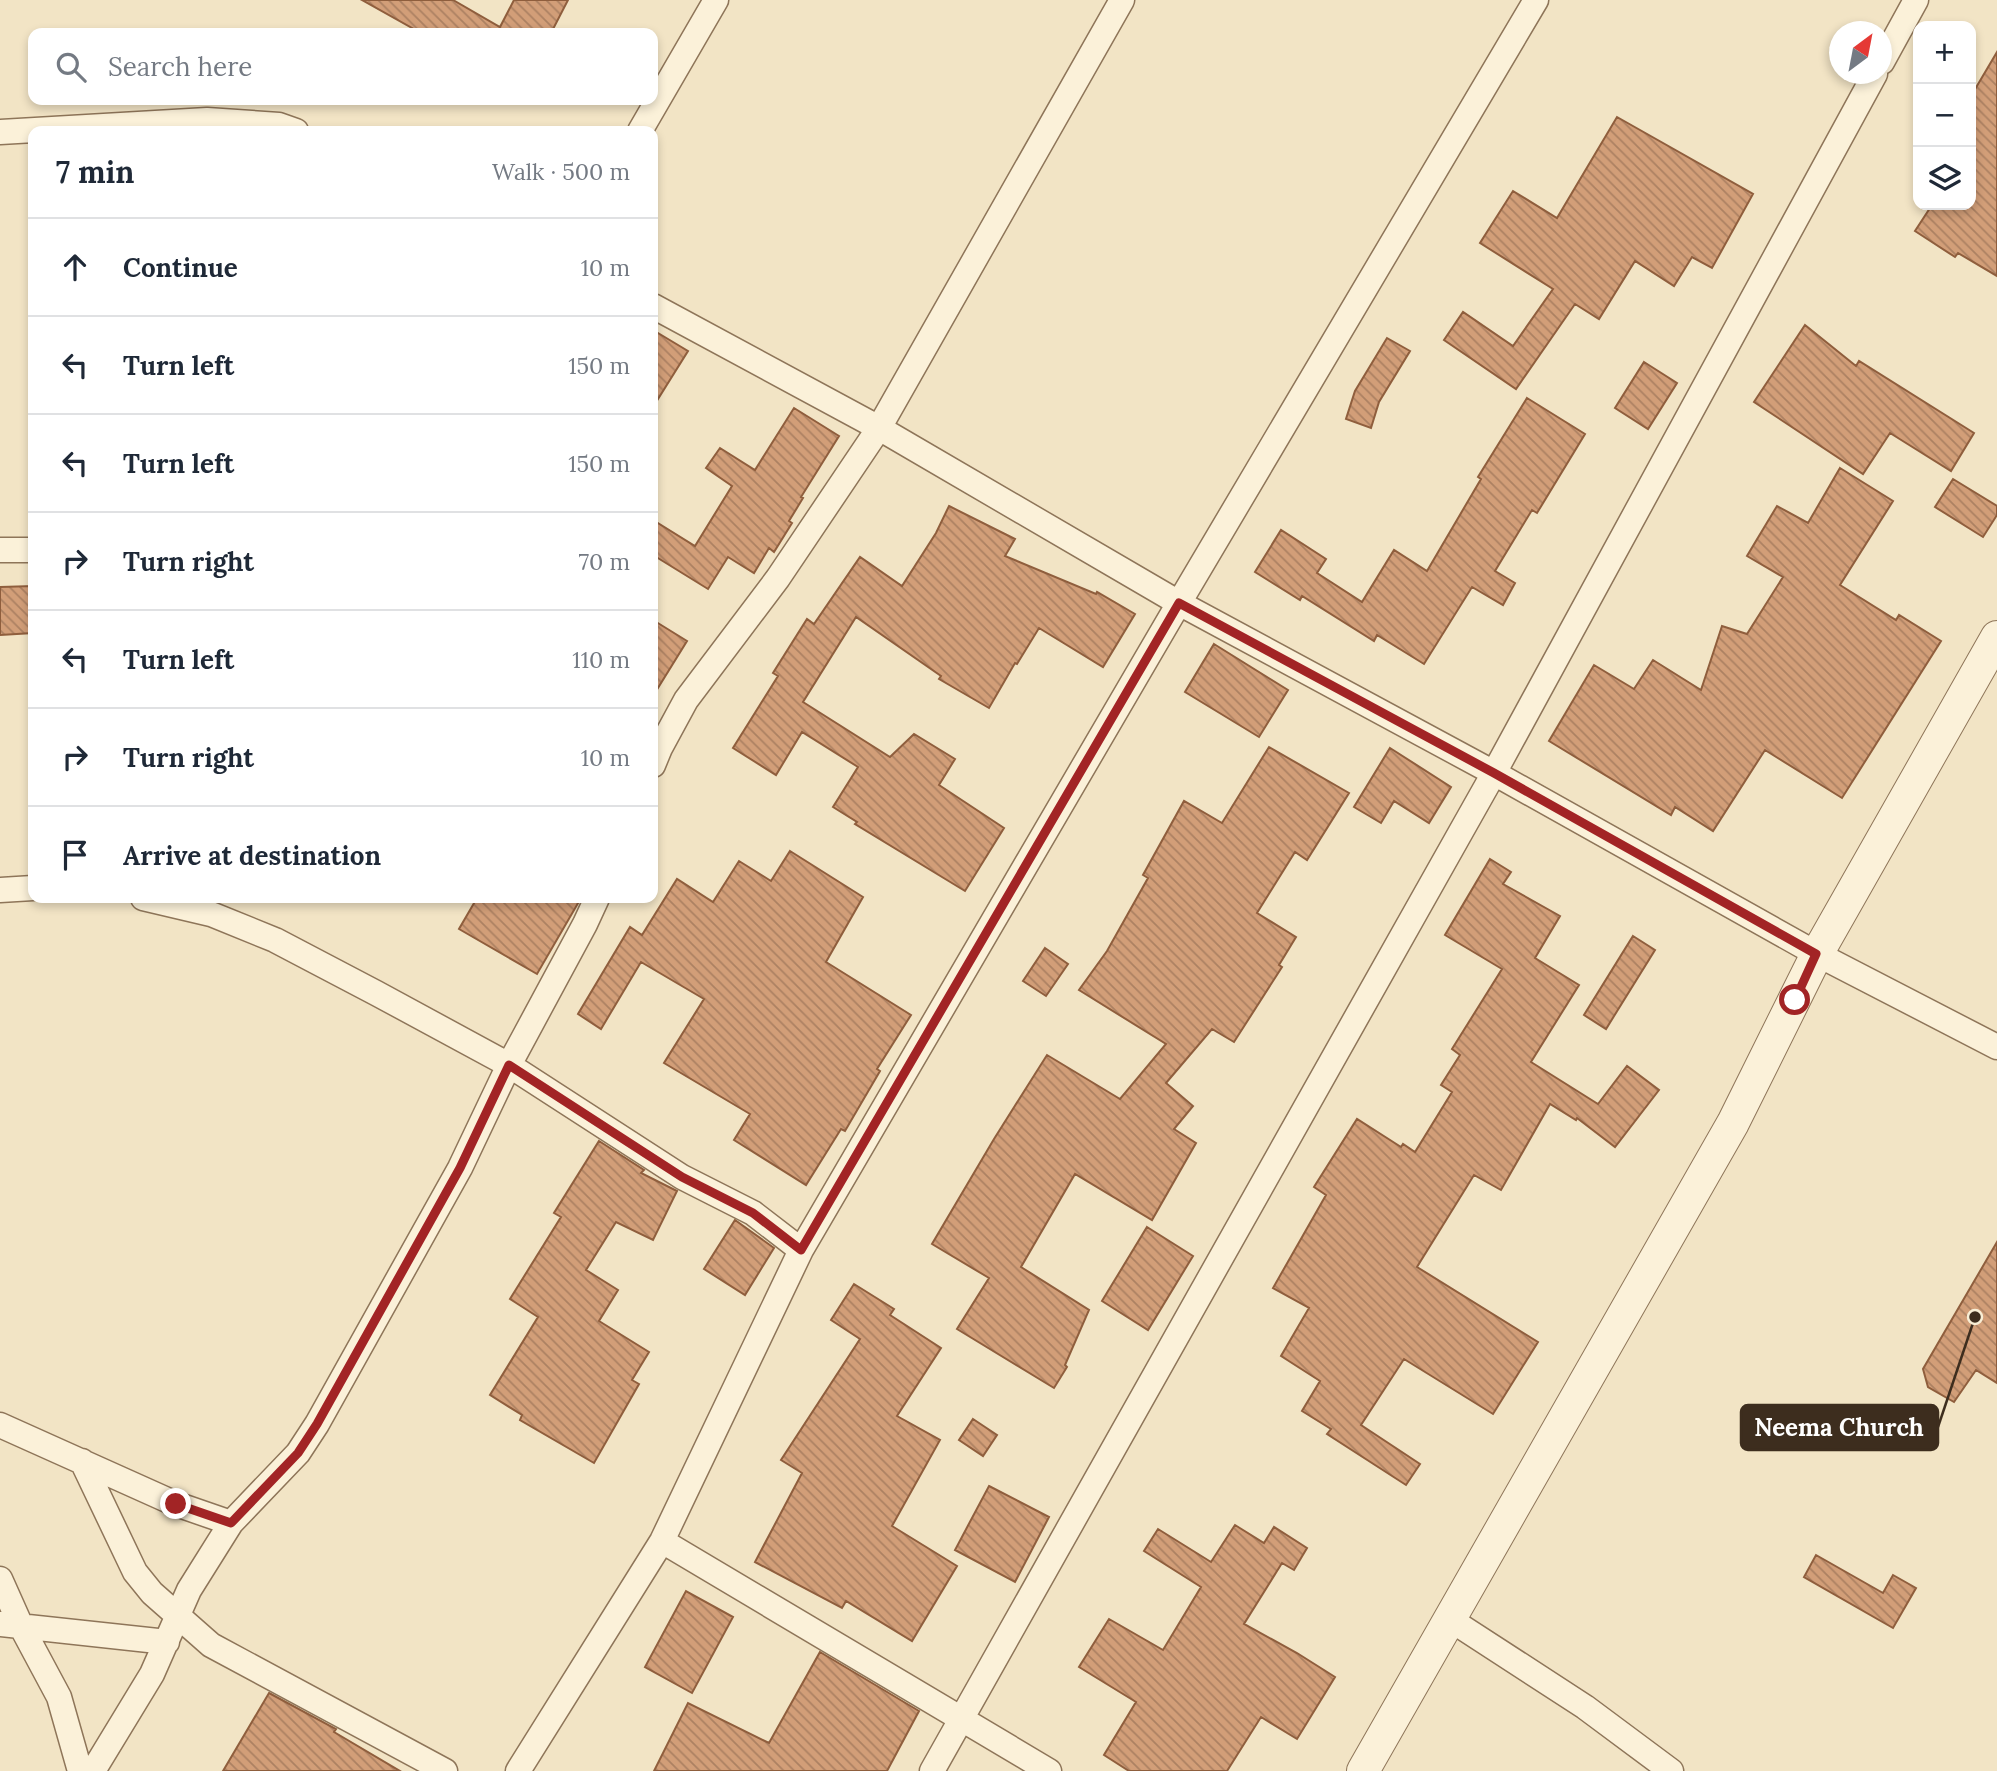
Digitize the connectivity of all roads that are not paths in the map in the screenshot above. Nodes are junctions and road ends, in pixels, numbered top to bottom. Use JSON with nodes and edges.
{"nodes":[{"id":1,"x":716,"y":0,"type":"edge"},
{"id":2,"x":1122,"y":0,"type":"edge"},
{"id":3,"x":1536,"y":0,"type":"edge"},
{"id":4,"x":1916,"y":0,"type":"edge"},
{"id":5,"x":1892,"y":43,"type":"edge"},
{"id":6,"x":1870,"y":84,"type":"edge"},
{"id":7,"x":658,"y":100,"type":"edge"},
{"id":8,"x":655,"y":105,"type":"edge"},
{"id":9,"x":104,"y":126,"type":"edge"},
{"id":10,"x":282,"y":126,"type":"edge"},
{"id":11,"x":643,"y":126,"type":"edge"},
{"id":12,"x":28,"y":130,"type":"edge"},
{"id":13,"x":0,"y":132,"type":"edge"},
{"id":14,"x":658,"y":309,"type":"edge"},
{"id":15,"x":879,"y":428,"type":"junction"},
{"id":16,"x":0,"y":550,"type":"edge"},
{"id":17,"x":28,"y":550,"type":"edge"},
{"id":18,"x":1179,"y":603,"type":"junction"},
{"id":19,"x":1997,"y":637,"type":"edge"},
{"id":20,"x":658,"y":755,"type":"edge"},
{"id":21,"x":1494,"y":773,"type":"junction"},
{"id":22,"x":28,"y":888,"type":"edge"},
{"id":23,"x":0,"y":890,"type":"edge"},
{"id":24,"x":164,"y":903,"type":"edge"},
{"id":25,"x":595,"y":903,"type":"edge"},
{"id":26,"x":1816,"y":954,"type":"junction"},
{"id":27,"x":1997,"y":1047,"type":"edge"},
{"id":28,"x":509,"y":1065,"type":"junction"},
{"id":29,"x":801,"y":1250,"type":"junction"},
{"id":30,"x":0,"y":1425,"type":"edge"},
{"id":31,"x":82,"y":1461,"type":"junction"},
{"id":32,"x":231,"y":1523,"type":"junction"},
{"id":33,"x":662,"y":1541,"type":"junction"},
{"id":34,"x":0,"y":1579,"type":"edge"},
{"id":35,"x":177,"y":1615,"type":"junction"},
{"id":36,"x":1451,"y":1620,"type":"junction"},
{"id":37,"x":10,"y":1625,"type":"edge"},
{"id":38,"x":167,"y":1642,"type":"junction"},
{"id":39,"x":961,"y":1719,"type":"junction"},
{"id":40,"x":80,"y":1771,"type":"edge"},
{"id":41,"x":93,"y":1771,"type":"edge"},
{"id":42,"x":445,"y":1771,"type":"edge"},
{"id":43,"x":518,"y":1771,"type":"edge"},
{"id":44,"x":932,"y":1771,"type":"edge"},
{"id":45,"x":1049,"y":1771,"type":"edge"},
{"id":46,"x":1363,"y":1771,"type":"edge"},
{"id":47,"x":1671,"y":1771,"type":"edge"}],
"edges":[{"from":1,"to":7,"type":"street"},
{"from":2,"to":15,"type":"street"},
{"from":3,"to":18,"type":"street"},
{"from":4,"to":5,"type":"street"},
{"from":6,"to":21,"type":"street"},
{"from":8,"to":11,"type":"street"},
{"from":9,"to":10,"type":"street"},
{"from":12,"to":13,"type":"street"},
{"from":14,"to":15,"type":"street"},
{"from":15,"to":18,"type":"street"},
{"from":15,"to":20,"type":"street"},
{"from":16,"to":17,"type":"street"},
{"from":18,"to":21,"type":"street"},
{"from":18,"to":29,"type":"street"},
{"from":19,"to":26,"type":"street"},
{"from":21,"to":26,"type":"street"},
{"from":21,"to":39,"type":"street"},
{"from":22,"to":23,"type":"street"},
{"from":24,"to":28,"type":"street"},
{"from":25,"to":28,"type":"street"},
{"from":26,"to":27,"type":"street"},
{"from":26,"to":36,"type":"street"},
{"from":28,"to":29,"type":"street"},
{"from":28,"to":32,"type":"street"},
{"from":29,"to":33,"type":"street"},
{"from":30,"to":31,"type":"street"},
{"from":31,"to":32,"type":"street"},
{"from":31,"to":35,"type":"street"},
{"from":32,"to":35,"type":"street"},
{"from":33,"to":39,"type":"street"},
{"from":33,"to":43,"type":"street"},
{"from":34,"to":37,"type":"street"},
{"from":35,"to":38,"type":"street"},
{"from":35,"to":42,"type":"street"},
{"from":36,"to":46,"type":"street"},
{"from":36,"to":47,"type":"street"},
{"from":37,"to":38,"type":"street"},
{"from":37,"to":40,"type":"street"},
{"from":38,"to":41,"type":"street"},
{"from":39,"to":44,"type":"street"},
{"from":39,"to":45,"type":"street"}]}
